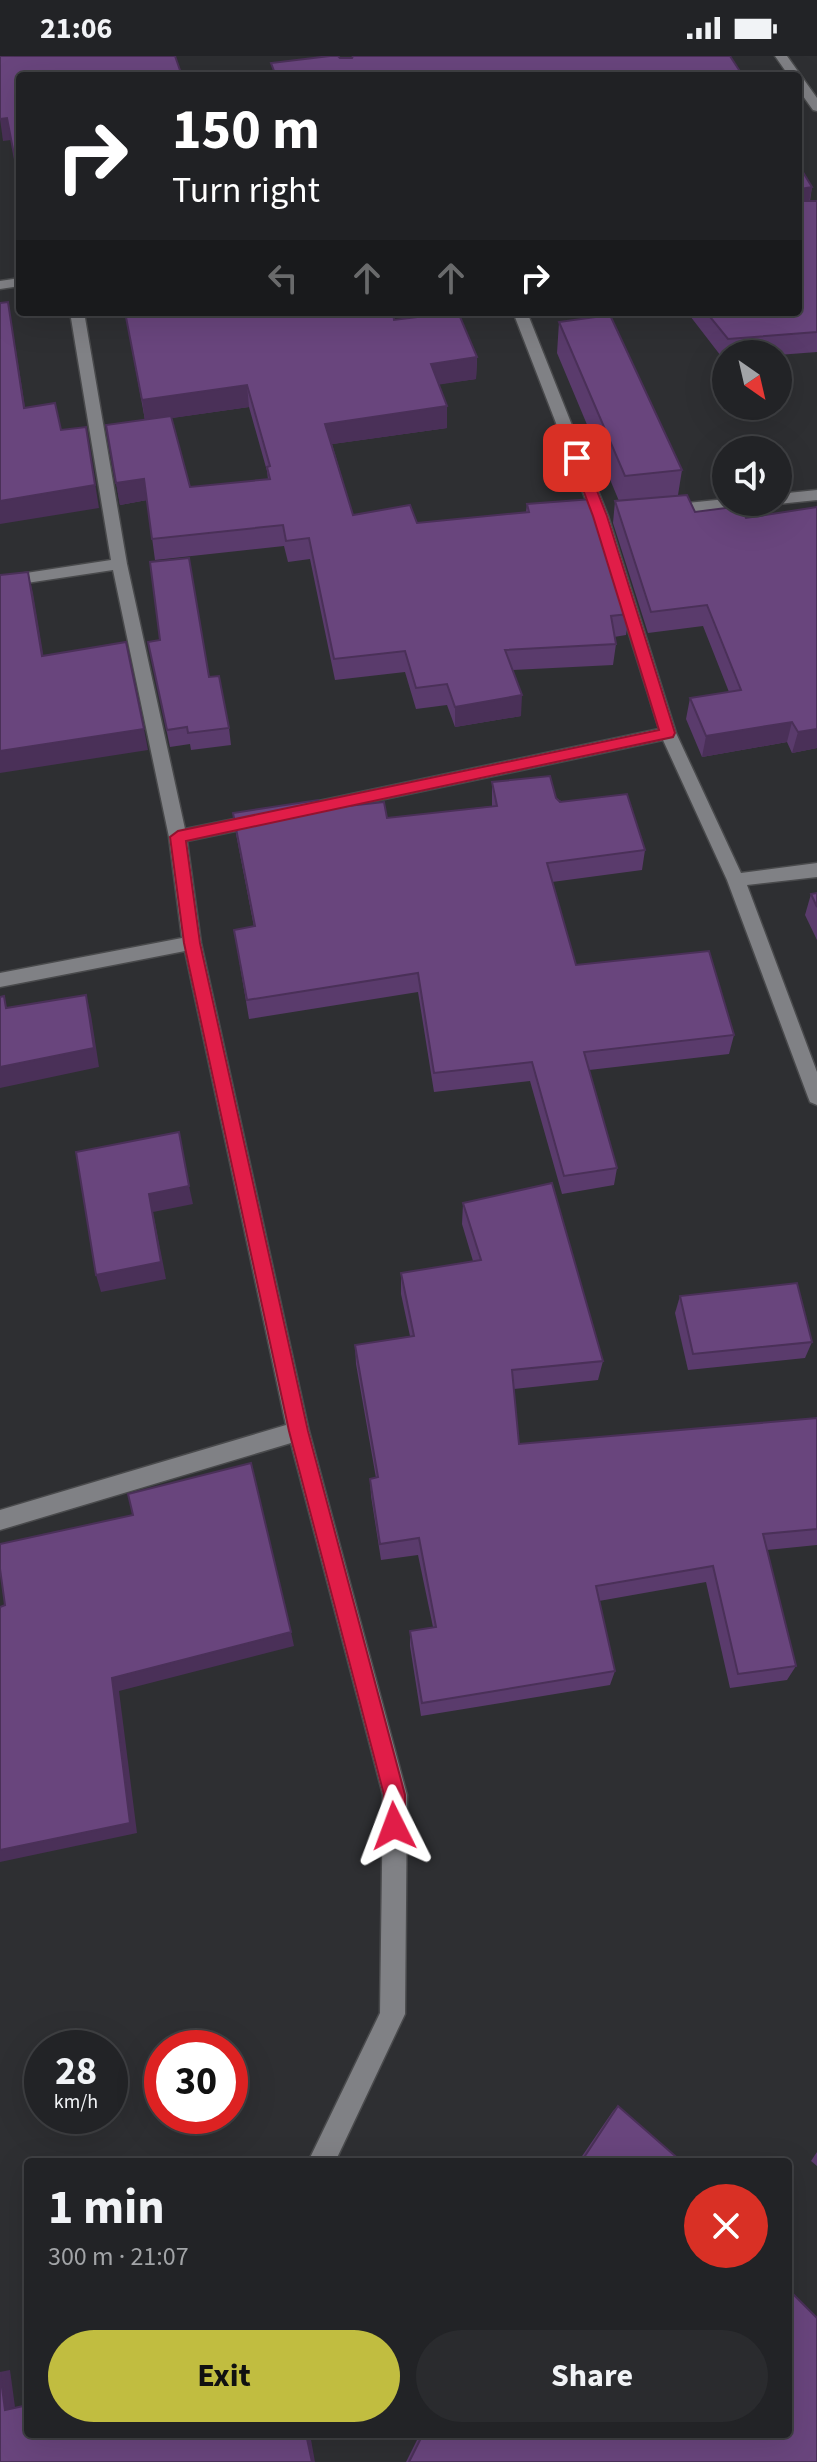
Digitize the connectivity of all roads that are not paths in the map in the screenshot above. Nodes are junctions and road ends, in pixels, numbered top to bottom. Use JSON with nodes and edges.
{"nodes":[{"id":1,"x":802,"y":86,"type":"edge"},
{"id":2,"x":817,"y":107,"type":"edge"},
{"id":3,"x":78,"y":316,"type":"edge"},
{"id":4,"x":522,"y":316,"type":"edge"},
{"id":5,"x":817,"y":495,"type":"edge"},
{"id":6,"x":792,"y":498,"type":"edge"},
{"id":7,"x":712,"y":505,"type":"edge"},
{"id":8,"x":645,"y":512,"type":"edge"},
{"id":9,"x":119,"y":564,"type":"junction"},
{"id":10,"x":0,"y":582,"type":"edge"},
{"id":11,"x":668,"y":733,"type":"junction"},
{"id":12,"x":178,"y":837,"type":"junction"},
{"id":13,"x":817,"y":870,"type":"edge"},
{"id":14,"x":736,"y":880,"type":"junction"},
{"id":15,"x":192,"y":943,"type":"junction"},
{"id":16,"x":0,"y":980,"type":"edge"},
{"id":17,"x":817,"y":1097,"type":"edge"},
{"id":18,"x":298,"y":1431,"type":"junction"},
{"id":19,"x":0,"y":1520,"type":"edge"},
{"id":20,"x":323,"y":2158,"type":"edge"}],
"edges":[{"from":1,"to":2,"type":"street"},
{"from":3,"to":9,"type":"street"},
{"from":4,"to":11,"type":"street"},
{"from":5,"to":6,"type":"street"},
{"from":7,"to":8,"type":"street"},
{"from":9,"to":10,"type":"street"},
{"from":9,"to":12,"type":"street"},
{"from":11,"to":12,"type":"street"},
{"from":11,"to":14,"type":"street"},
{"from":12,"to":15,"type":"street"},
{"from":13,"to":14,"type":"street"},
{"from":14,"to":17,"type":"street"},
{"from":15,"to":16,"type":"street"},
{"from":15,"to":18,"type":"street"},
{"from":18,"to":19,"type":"street"},
{"from":18,"to":20,"type":"street"}]}
